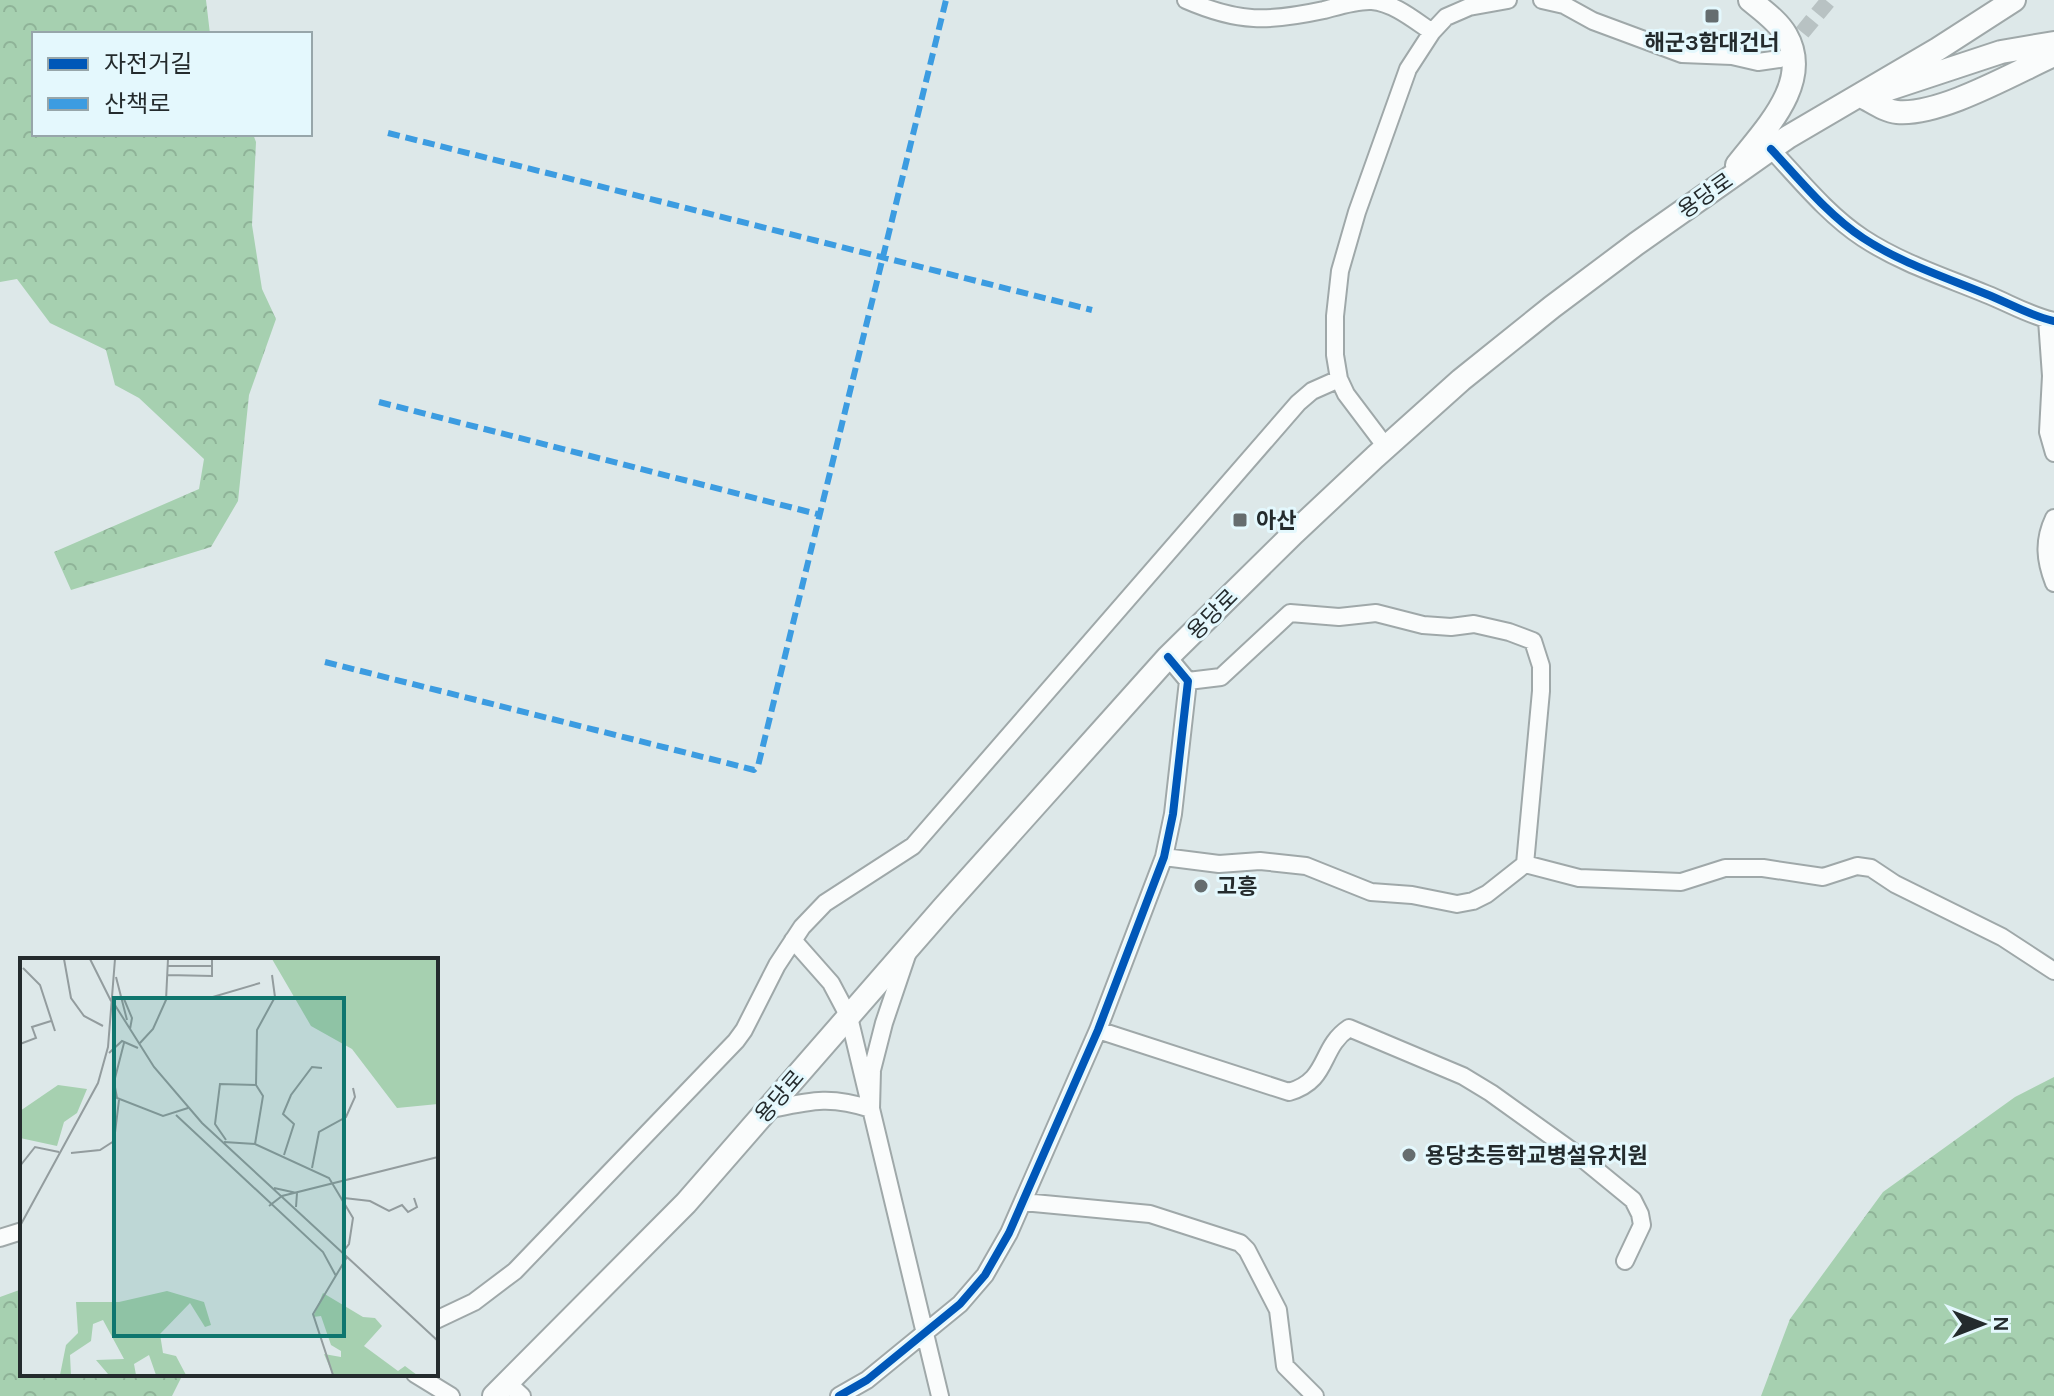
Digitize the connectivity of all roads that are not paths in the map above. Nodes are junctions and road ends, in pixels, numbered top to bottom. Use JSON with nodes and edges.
{"nodes":[{"id":1,"x":1186,"y":0,"type":"edge"},
{"id":2,"x":1508,"y":0,"type":"edge"},
{"id":3,"x":1542,"y":0,"type":"edge"},
{"id":4,"x":1750,"y":0,"type":"edge"},
{"id":5,"x":2014,"y":0,"type":"edge"},
{"id":6,"x":1432,"y":32,"type":"junction"},
{"id":7,"x":2054,"y":43,"type":"edge"},
{"id":8,"x":2054,"y":55,"type":"edge"},
{"id":9,"x":1780,"y":59,"type":"dead end"},
{"id":10,"x":1857,"y":99,"type":"junction"},
{"id":11,"x":1771,"y":149,"type":"junction"},
{"id":12,"x":1724,"y":182,"type":"junction"},
{"id":13,"x":2050,"y":321,"type":"edge"},
{"id":14,"x":1339,"y":379,"type":"junction"},
{"id":15,"x":1386,"y":447,"type":"junction"},
{"id":16,"x":2054,"y":453,"type":"edge"},
{"id":17,"x":2054,"y":518,"type":"edge"},
{"id":18,"x":2054,"y":583,"type":"edge"},
{"id":19,"x":1168,"y":657,"type":"junction"},
{"id":20,"x":1188,"y":681,"type":"junction"},
{"id":21,"x":1164,"y":857,"type":"junction"},
{"id":22,"x":1525,"y":864,"type":"junction"},
{"id":23,"x":793,"y":940,"type":"junction"},
{"id":24,"x":910,"y":947,"type":"junction"},
{"id":25,"x":2054,"y":971,"type":"edge"},
{"id":26,"x":849,"y":1017,"type":"junction"},
{"id":27,"x":1098,"y":1030,"type":"junction"},
{"id":28,"x":871,"y":1109,"type":"junction"},
{"id":29,"x":767,"y":1110,"type":"junction"},
{"id":30,"x":1023,"y":1202,"type":"junction"},
{"id":31,"x":20,"y":1232,"type":"edge"},
{"id":32,"x":0,"y":1238,"type":"edge"},
{"id":33,"x":1625,"y":1261,"type":"dead end"},
{"id":34,"x":438,"y":1319,"type":"edge"},
{"id":35,"x":924,"y":1334,"type":"junction"},
{"id":36,"x":418,"y":1376,"type":"edge"},
{"id":37,"x":508,"y":1391,"type":"edge"},
{"id":38,"x":451,"y":1396,"type":"edge"},
{"id":39,"x":840,"y":1396,"type":"edge"},
{"id":40,"x":940,"y":1396,"type":"edge"},
{"id":41,"x":1315,"y":1396,"type":"edge"}],
"edges":[{"from":1,"to":6,"type":"street"},
{"from":2,"to":6,"type":"street"},
{"from":3,"to":9,"type":"street"},
{"from":4,"to":12,"type":"main road"},
{"from":5,"to":10,"type":"main road","name":"용당로"},
{"from":6,"to":14,"type":"street"},
{"from":7,"to":10,"type":"main road"},
{"from":8,"to":10,"type":"main road"},
{"from":10,"to":11,"type":"main road","name":"용당로"},
{"from":11,"to":12,"type":"main road","name":"용당로"},
{"from":11,"to":13,"type":"street"},
{"from":12,"to":15,"type":"main road","name":"용당로"},
{"from":13,"to":16,"type":"street"},
{"from":14,"to":15,"type":"street"},
{"from":14,"to":23,"type":"street"},
{"from":15,"to":19,"type":"main road","name":"용당로"},
{"from":17,"to":18,"type":"street"},
{"from":19,"to":20,"type":"street"},
{"from":19,"to":24,"type":"main road","name":"용당로"},
{"from":20,"to":21,"type":"street"},
{"from":20,"to":22,"type":"street"},
{"from":21,"to":22,"type":"street"},
{"from":21,"to":27,"type":"street"},
{"from":22,"to":25,"type":"street"},
{"from":23,"to":26,"type":"street"},
{"from":23,"to":34,"type":"street"},
{"from":24,"to":26,"type":"main road","name":"용당로"},
{"from":24,"to":28,"type":"street"},
{"from":26,"to":28,"type":"street"},
{"from":26,"to":29,"type":"main road","name":"용당로"},
{"from":27,"to":30,"type":"street"},
{"from":27,"to":33,"type":"street"},
{"from":28,"to":29,"type":"street"},
{"from":28,"to":35,"type":"street"},
{"from":29,"to":37,"type":"main road","name":"용당로"},
{"from":30,"to":35,"type":"street"},
{"from":30,"to":41,"type":"street"},
{"from":31,"to":32,"type":"street"},
{"from":35,"to":39,"type":"street"},
{"from":35,"to":40,"type":"street"},
{"from":36,"to":38,"type":"street"}]}
